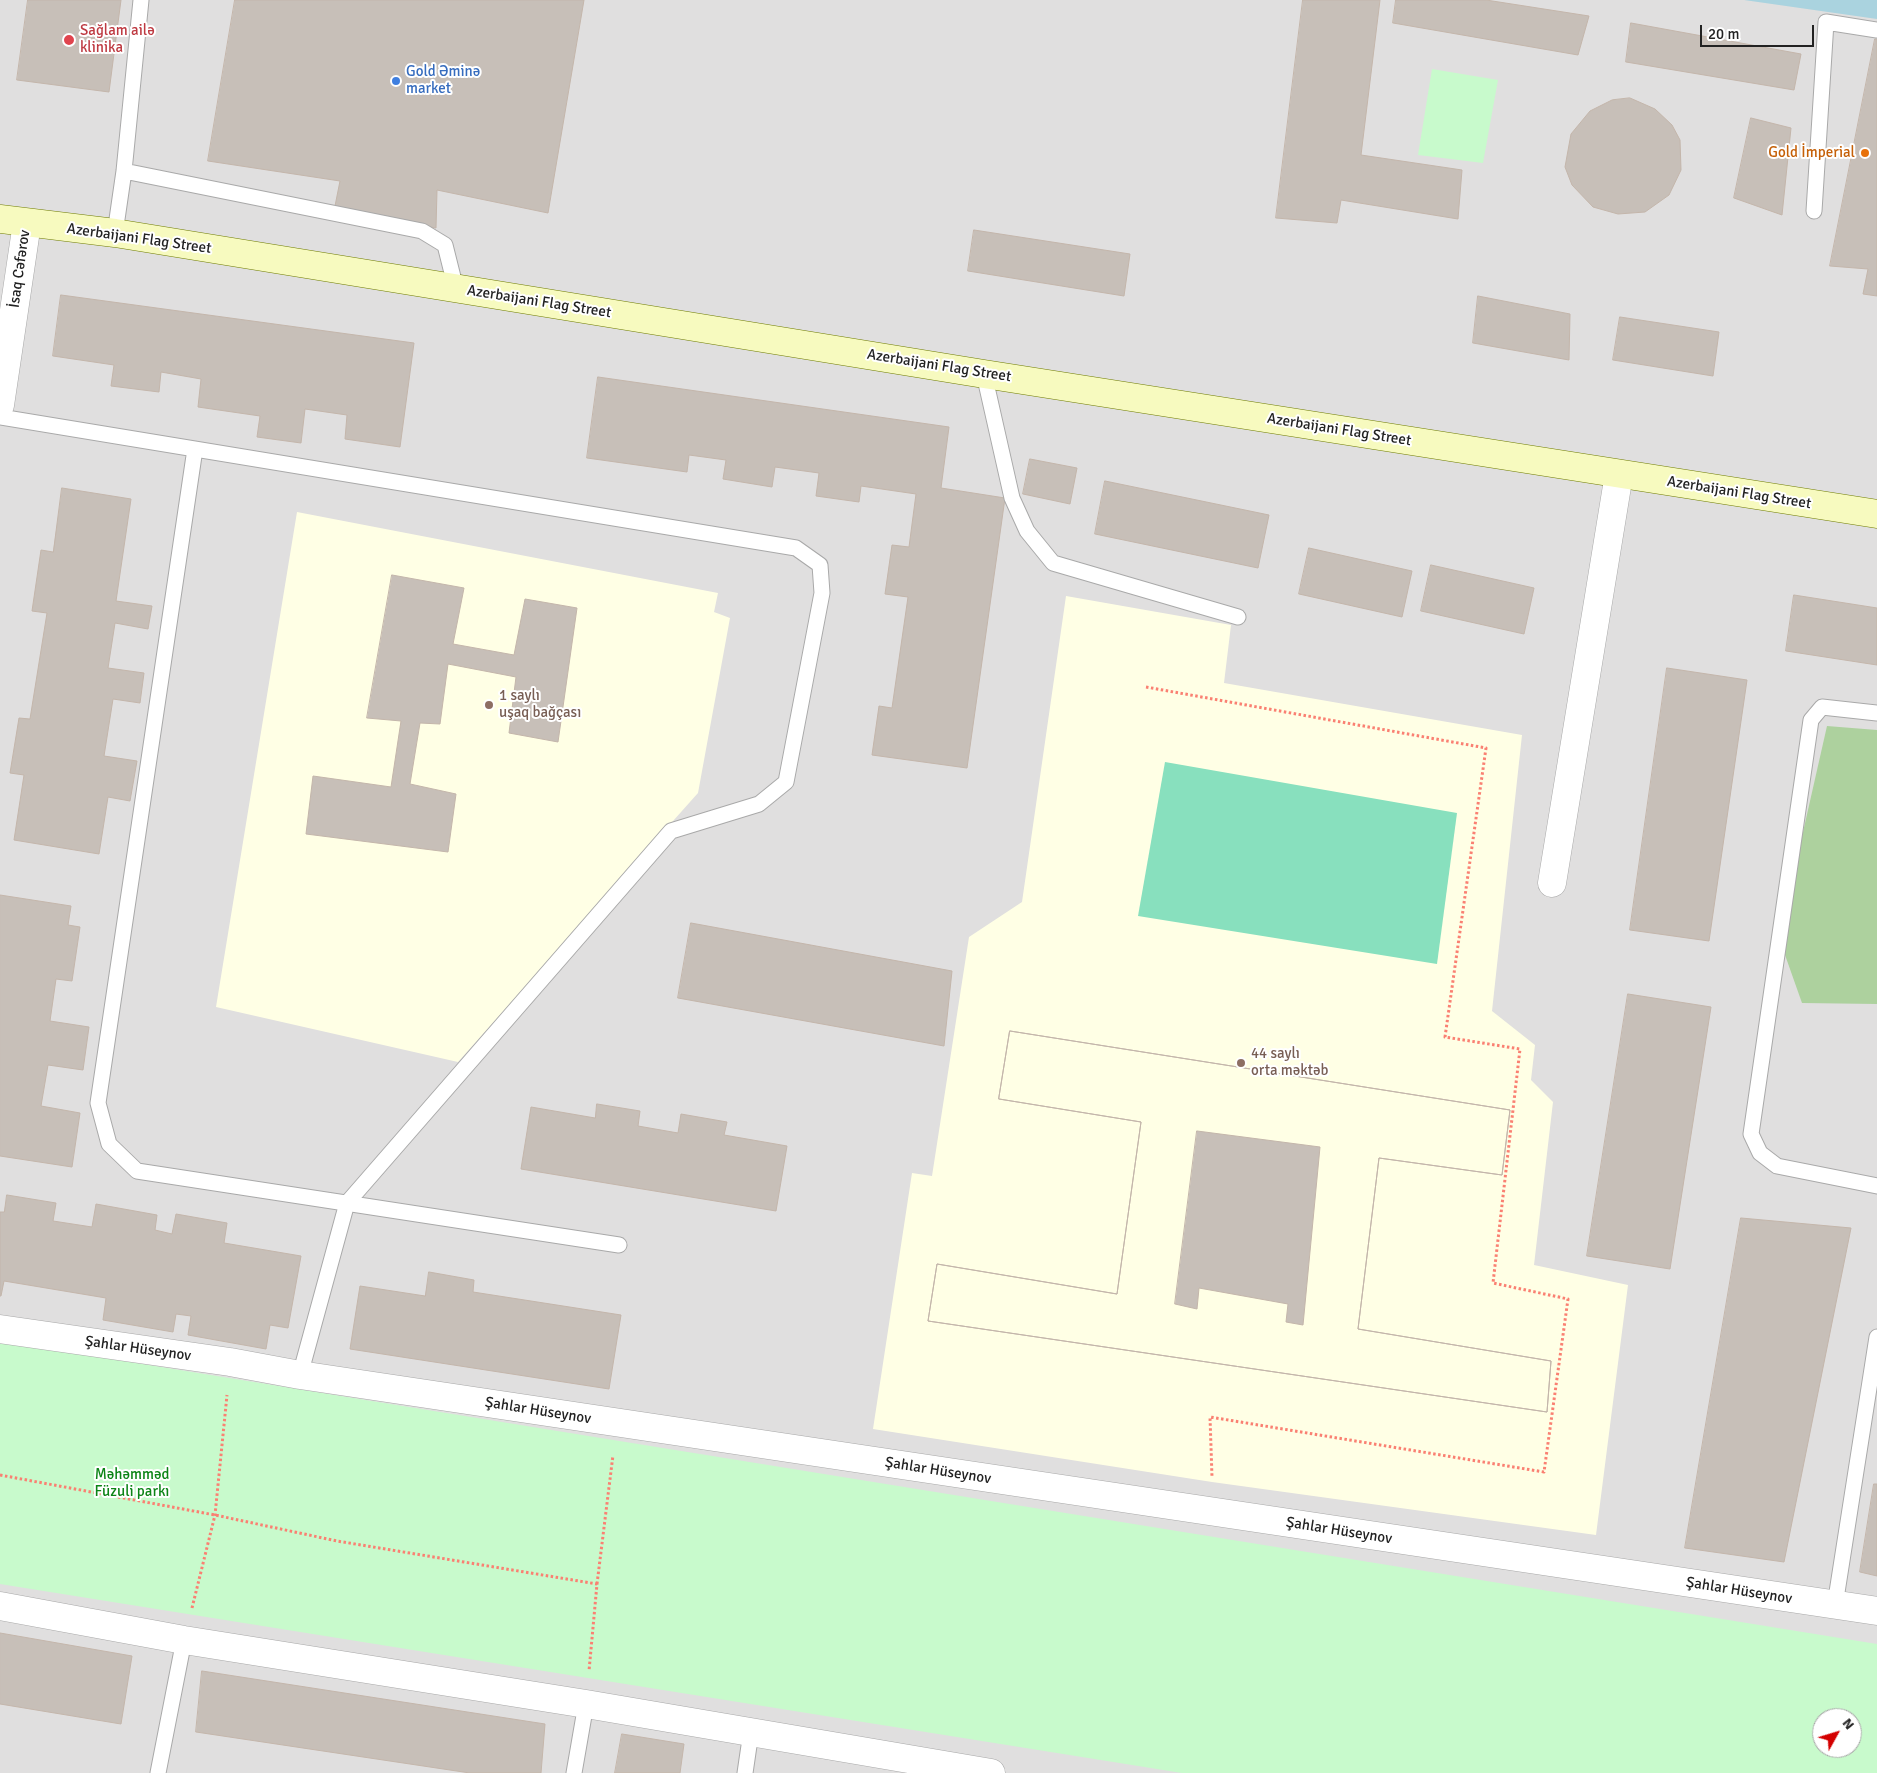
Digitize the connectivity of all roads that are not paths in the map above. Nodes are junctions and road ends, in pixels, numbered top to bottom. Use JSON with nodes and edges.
{"nodes":[{"id":1,"x":141,"y":0,"type":"edge"},
{"id":2,"x":1877,"y":30,"type":"edge"},
{"id":3,"x":124,"y":172,"type":"junction"},
{"id":4,"x":1814,"y":211,"type":"dead end"},
{"id":5,"x":0,"y":219,"type":"edge"},
{"id":6,"x":27,"y":223,"type":"junction"},
{"id":7,"x":115,"y":233,"type":"junction"},
{"id":8,"x":456,"y":289,"type":"junction"},
{"id":9,"x":984,"y":374,"type":"junction"},
{"id":10,"x":0,"y":405,"type":"edge"},
{"id":11,"x":0,"y":417,"type":"edge"},
{"id":12,"x":195,"y":449,"type":"junction"},
{"id":13,"x":1619,"y":474,"type":"junction"},
{"id":14,"x":1877,"y":514,"type":"edge"},
{"id":15,"x":1238,"y":617,"type":"dead end"},
{"id":16,"x":1877,"y":713,"type":"edge"},
{"id":17,"x":1552,"y":883,"type":"dead end"},
{"id":18,"x":1877,"y":1186,"type":"edge"},
{"id":19,"x":347,"y":1203,"type":"junction"},
{"id":20,"x":620,"y":1245,"type":"dead end"},
{"id":21,"x":0,"y":1330,"type":"edge"},
{"id":22,"x":1877,"y":1337,"type":"edge"},
{"id":23,"x":300,"y":1375,"type":"junction"},
{"id":24,"x":1835,"y":1605,"type":"junction"},
{"id":25,"x":0,"y":1606,"type":"edge"},
{"id":26,"x":1877,"y":1612,"type":"edge"},
{"id":27,"x":184,"y":1640,"type":"junction"},
{"id":28,"x":586,"y":1704,"type":"junction"},
{"id":29,"x":751,"y":1732,"type":"junction"},
{"id":30,"x":158,"y":1773,"type":"edge"},
{"id":31,"x":574,"y":1773,"type":"edge"},
{"id":32,"x":745,"y":1773,"type":"edge"},
{"id":33,"x":991,"y":1773,"type":"edge"}],
"edges":[{"from":1,"to":3,"type":"lane"},
{"from":2,"to":4,"type":"lane"},
{"from":3,"to":7,"type":"lane"},
{"from":3,"to":8,"type":"lane"},
{"from":5,"to":6,"type":"street","name":"Azerbaijani Flag Street"},
{"from":6,"to":7,"type":"street","name":"Azerbaijani Flag Street"},
{"from":6,"to":10,"type":"street","name":"İsaq Cəfərov"},
{"from":7,"to":8,"type":"street","name":"Azerbaijani Flag Street"},
{"from":8,"to":9,"type":"street","name":"Azerbaijani Flag Street"},
{"from":9,"to":13,"type":"street","name":"Azerbaijani Flag Street"},
{"from":9,"to":15,"type":"lane"},
{"from":11,"to":12,"type":"lane"},
{"from":12,"to":19,"type":"lane"},
{"from":12,"to":19,"type":"lane"},
{"from":13,"to":14,"type":"street","name":"Azerbaijani Flag Street"},
{"from":13,"to":17,"type":"street"},
{"from":16,"to":18,"type":"lane"},
{"from":19,"to":20,"type":"lane"},
{"from":19,"to":23,"type":"lane"},
{"from":21,"to":23,"type":"street","name":"Şahlar Hüseynov"},
{"from":22,"to":24,"type":"lane"},
{"from":23,"to":24,"type":"street","name":"Şahlar Hüseynov"},
{"from":24,"to":26,"type":"street","name":"Şahlar Hüseynov"},
{"from":25,"to":27,"type":"street"},
{"from":27,"to":28,"type":"street"},
{"from":27,"to":30,"type":"lane"},
{"from":28,"to":29,"type":"street"},
{"from":28,"to":31,"type":"lane"},
{"from":29,"to":32,"type":"lane"},
{"from":29,"to":33,"type":"street"}]}
